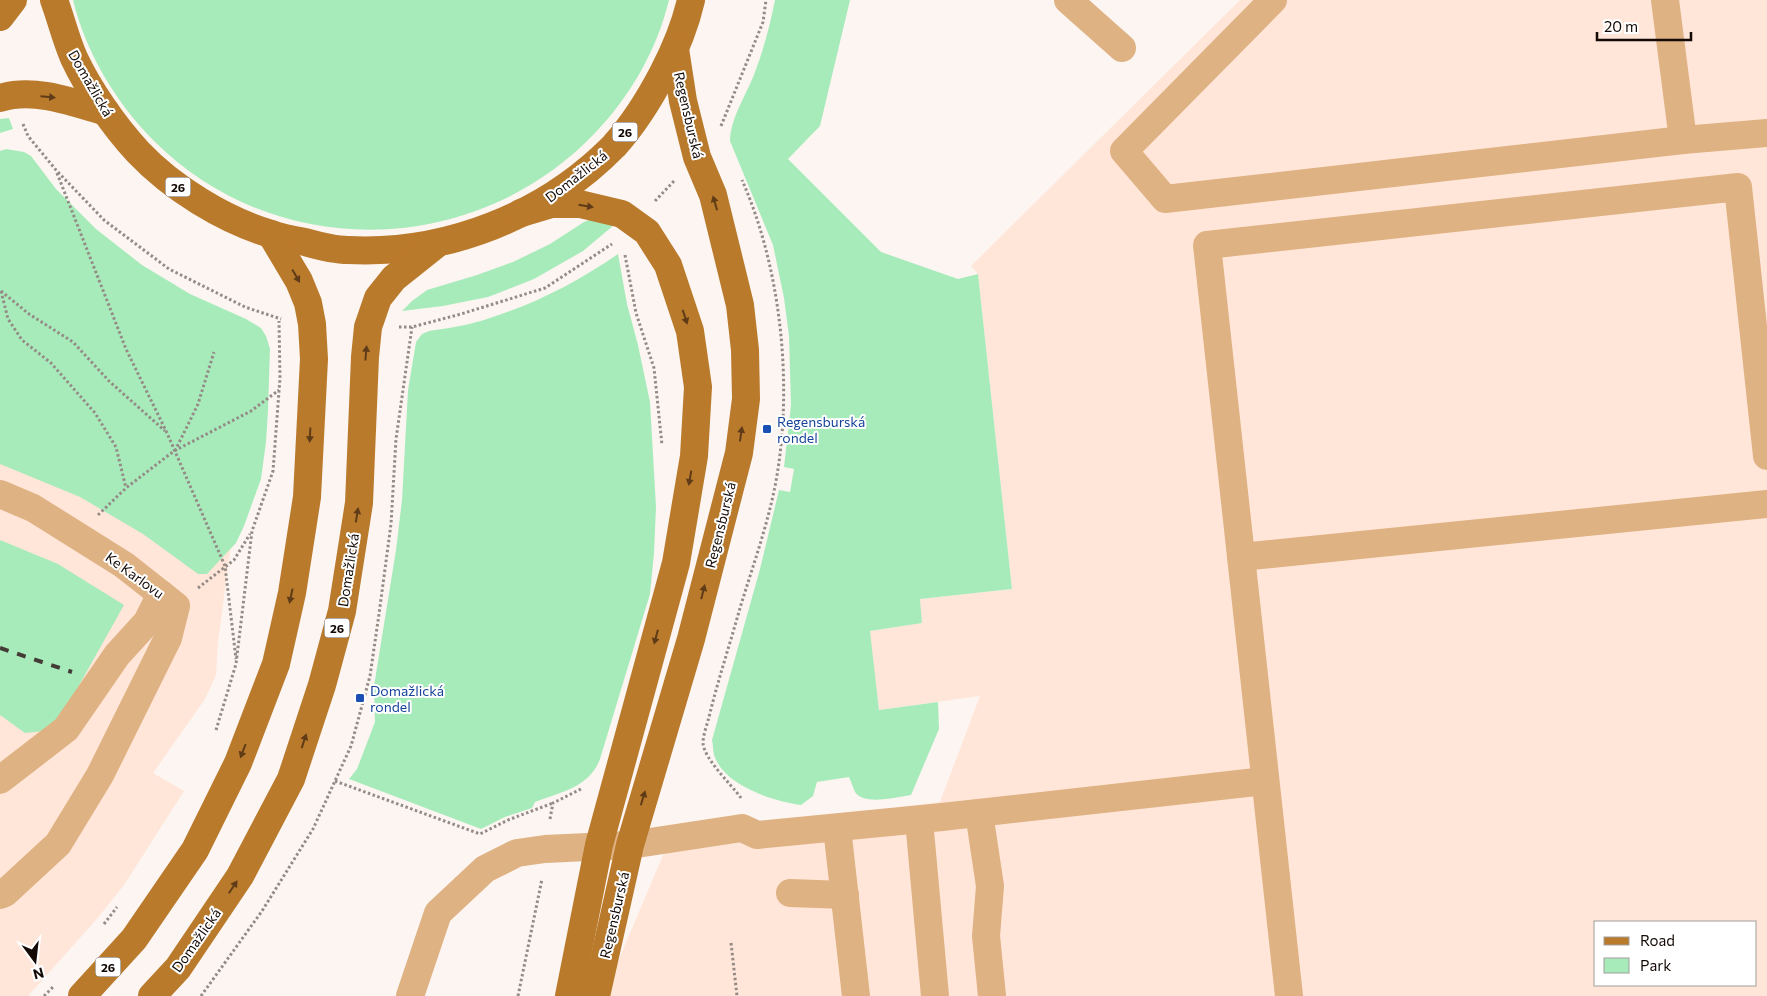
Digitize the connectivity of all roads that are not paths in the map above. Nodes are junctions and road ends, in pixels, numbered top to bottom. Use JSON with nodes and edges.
{"nodes":[{"id":1,"x":13,"y":0,"type":"edge"},
{"id":2,"x":54,"y":0,"type":"edge"},
{"id":3,"x":691,"y":0,"type":"edge"},
{"id":4,"x":1068,"y":0,"type":"edge"},
{"id":5,"x":1273,"y":0,"type":"edge"},
{"id":6,"x":1665,"y":0,"type":"edge"},
{"id":7,"x":0,"y":17,"type":"edge"},
{"id":8,"x":1122,"y":48,"type":"dead end"},
{"id":9,"x":675,"y":49,"type":"junction"},
{"id":10,"x":0,"y":98,"type":"edge"},
{"id":11,"x":106,"y":112,"type":"junction"},
{"id":12,"x":1767,"y":133,"type":"edge"},
{"id":13,"x":1682,"y":140,"type":"junction"},
{"id":14,"x":521,"y":213,"type":"junction"},
{"id":15,"x":271,"y":234,"type":"junction"},
{"id":16,"x":438,"y":243,"type":"junction"},
{"id":17,"x":1767,"y":456,"type":"edge"},
{"id":18,"x":0,"y":494,"type":"edge"},
{"id":19,"x":1767,"y":504,"type":"edge"},
{"id":20,"x":1241,"y":557,"type":"junction"},
{"id":21,"x":169,"y":600,"type":"junction"},
{"id":22,"x":0,"y":780,"type":"edge"},
{"id":23,"x":1265,"y":781,"type":"junction"},
{"id":24,"x":979,"y":813,"type":"junction"},
{"id":25,"x":919,"y":820,"type":"junction"},
{"id":26,"x":837,"y":828,"type":"junction"},
{"id":27,"x":599,"y":845,"type":"junction"},
{"id":28,"x":630,"y":845,"type":"junction"},
{"id":29,"x":790,"y":893,"type":"dead end"},
{"id":30,"x":0,"y":895,"type":"edge"},
{"id":31,"x":845,"y":896,"type":"junction"},
{"id":32,"x":82,"y":996,"type":"edge"},
{"id":33,"x":152,"y":996,"type":"edge"},
{"id":34,"x":410,"y":996,"type":"edge"},
{"id":35,"x":568,"y":996,"type":"edge"},
{"id":36,"x":596,"y":996,"type":"edge"},
{"id":37,"x":856,"y":996,"type":"edge"},
{"id":38,"x":935,"y":996,"type":"edge"},
{"id":39,"x":992,"y":996,"type":"edge"},
{"id":40,"x":1289,"y":996,"type":"edge"}],
"edges":[{"from":1,"to":7,"type":"main road"},
{"from":2,"to":11,"type":"main road","name":"Domažlická","number":"26"},
{"from":3,"to":9,"type":"main road","name":"Domažlická","number":"26"},
{"from":4,"to":8,"type":"street"},
{"from":5,"to":13,"type":"street"},
{"from":6,"to":13,"type":"street"},
{"from":9,"to":14,"type":"main road","name":"Domažlická","number":"26"},
{"from":28,"to":9,"type":"main road","name":"Regensburská","one_way":true},
{"from":10,"to":11,"type":"main road","one_way":true},
{"from":11,"to":15,"type":"main road","name":"Domažlická","number":"26"},
{"from":12,"to":13,"type":"street"},
{"from":14,"to":16,"type":"main road","name":"Domažlická","number":"26"},
{"from":14,"to":27,"type":"main road","name":"Regensburská","one_way":true},
{"from":15,"to":16,"type":"main road","name":"Domažlická","number":"26"},
{"from":15,"to":32,"type":"main road","number":"26","one_way":true},
{"from":33,"to":16,"type":"main road","name":"Domažlická","number":"26","one_way":true},
{"from":17,"to":20,"type":"street"},
{"from":18,"to":21,"type":"street","name":"Ke Karlovu"},
{"from":19,"to":20,"type":"street"},
{"from":20,"to":23,"type":"street"},
{"from":21,"to":22,"type":"street"},
{"from":21,"to":30,"type":"street"},
{"from":23,"to":24,"type":"street"},
{"from":23,"to":40,"type":"street"},
{"from":24,"to":25,"type":"street"},
{"from":24,"to":39,"type":"street"},
{"from":25,"to":26,"type":"street"},
{"from":25,"to":38,"type":"street"},
{"from":26,"to":28,"type":"street"},
{"from":26,"to":31,"type":"street"},
{"from":27,"to":28,"type":"street"},
{"from":27,"to":34,"type":"street"},
{"from":27,"to":35,"type":"main road","name":"Regensburská"},
{"from":28,"to":36,"type":"main road","name":"Regensburská"},
{"from":29,"to":31,"type":"street"},
{"from":31,"to":37,"type":"street"}]}
